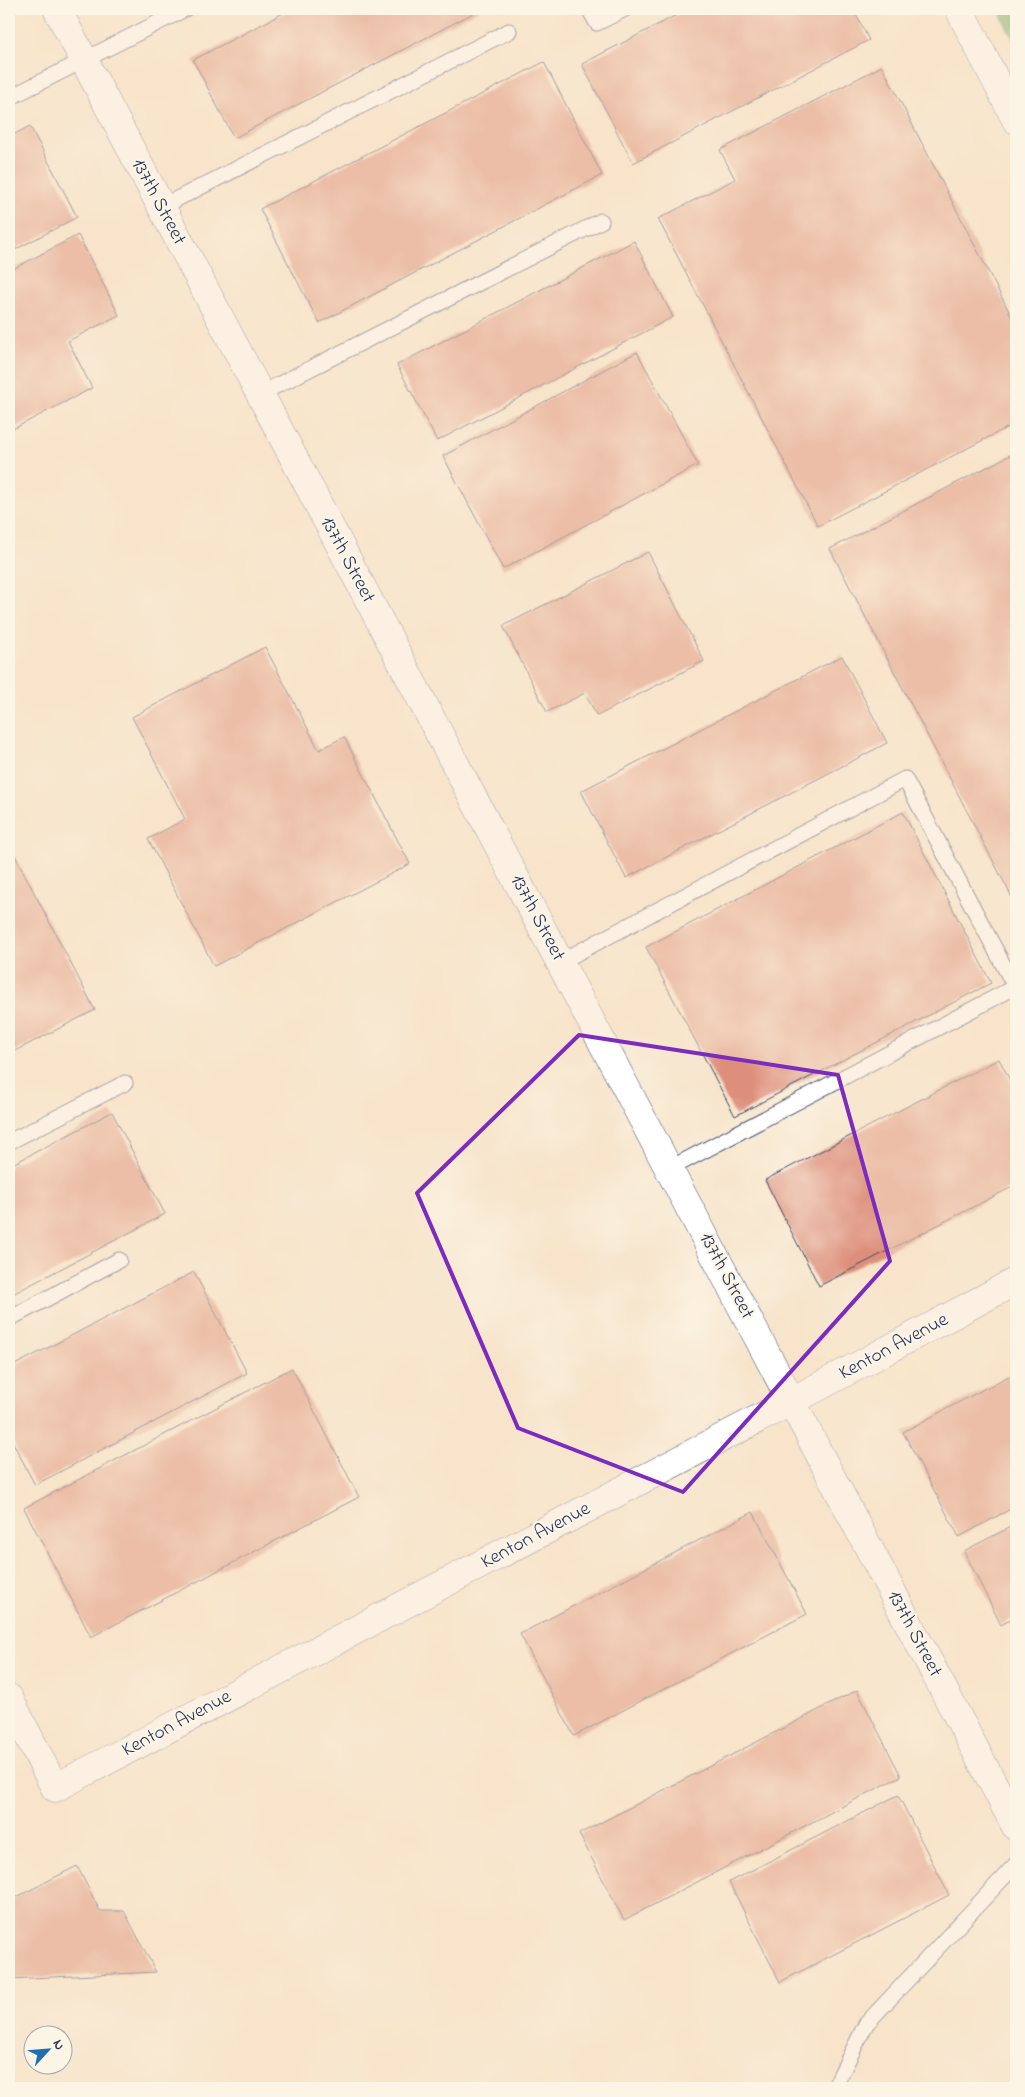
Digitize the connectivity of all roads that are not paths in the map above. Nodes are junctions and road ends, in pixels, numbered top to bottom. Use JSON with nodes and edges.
{"nodes":[{"id":1,"x":57,"y":9,"type":"edge"},
{"id":2,"x":186,"y":9,"type":"edge"},
{"id":3,"x":589,"y":9,"type":"edge"},
{"id":4,"x":625,"y":9,"type":"edge"},
{"id":5,"x":959,"y":9,"type":"edge"},
{"id":6,"x":509,"y":31,"type":"dead end"},
{"id":7,"x":83,"y":60,"type":"junction"},
{"id":8,"x":9,"y":98,"type":"edge"},
{"id":9,"x":1016,"y":120,"type":"edge"},
{"id":10,"x":160,"y":206,"type":"junction"},
{"id":11,"x":601,"y":221,"type":"dead end"},
{"id":12,"x":260,"y":394,"type":"junction"},
{"id":13,"x":560,"y":962,"type":"junction"},
{"id":14,"x":125,"y":1083,"type":"dead end"},
{"id":15,"x":9,"y":1142,"type":"edge"},
{"id":16,"x":669,"y":1170,"type":"junction"},
{"id":17,"x":119,"y":1260,"type":"dead end"},
{"id":18,"x":1016,"y":1281,"type":"edge"},
{"id":19,"x":9,"y":1319,"type":"edge"},
{"id":20,"x":792,"y":1402,"type":"junction"},
{"id":21,"x":9,"y":1698,"type":"edge"},
{"id":22,"x":1016,"y":1827,"type":"edge"},
{"id":23,"x":1016,"y":1864,"type":"edge"},
{"id":24,"x":834,"y":2088,"type":"edge"}],
"edges":[{"from":1,"to":7,"type":"street","name":"137th Street"},
{"from":2,"to":7,"type":"lane"},
{"from":3,"to":4,"type":"lane"},
{"from":5,"to":9,"type":"street"},
{"from":6,"to":10,"type":"lane"},
{"from":7,"to":8,"type":"lane"},
{"from":7,"to":10,"type":"street","name":"137th Street"},
{"from":10,"to":12,"type":"street","name":"137th Street"},
{"from":11,"to":12,"type":"lane"},
{"from":12,"to":13,"type":"street","name":"137th Street"},
{"from":13,"to":16,"type":"street","name":"137th Street"},
{"from":13,"to":16,"type":"lane"},
{"from":14,"to":15,"type":"lane"},
{"from":16,"to":20,"type":"street","name":"137th Street"},
{"from":17,"to":19,"type":"lane"},
{"from":18,"to":20,"type":"street","name":"Kenton Avenue"},
{"from":20,"to":21,"type":"street","name":"Kenton Avenue"},
{"from":20,"to":22,"type":"street","name":"137th Street"},
{"from":23,"to":24,"type":"lane"}]}
